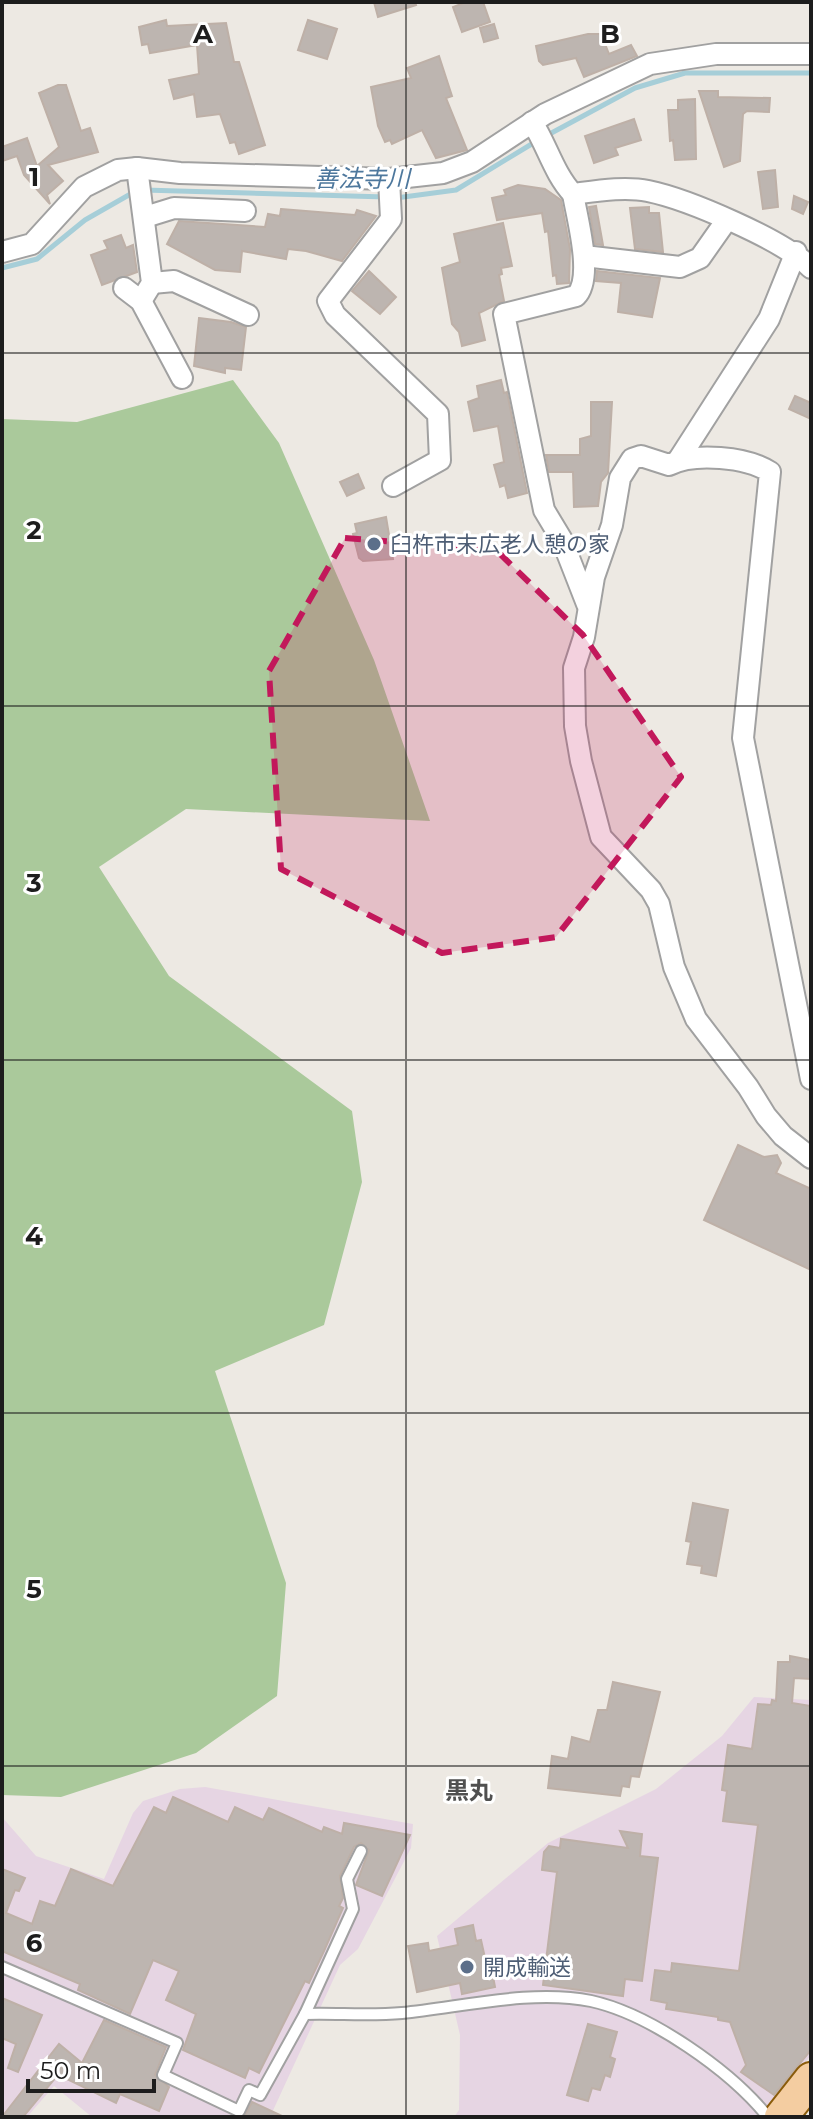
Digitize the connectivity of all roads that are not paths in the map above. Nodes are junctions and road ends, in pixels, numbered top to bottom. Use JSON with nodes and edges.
{"nodes":[{"id":1,"x":811,"y":54,"type":"edge"},
{"id":2,"x":534,"y":125,"type":"junction"},
{"id":3,"x":138,"y":173,"type":"junction"},
{"id":4,"x":389,"y":182,"type":"junction"},
{"id":5,"x":573,"y":194,"type":"junction"},
{"id":6,"x":245,"y":211,"type":"dead end"},
{"id":7,"x":145,"y":212,"type":"junction"},
{"id":8,"x":726,"y":221,"type":"junction"},
{"id":9,"x":2,"y":252,"type":"edge"},
{"id":10,"x":796,"y":252,"type":"junction"},
{"id":11,"x":584,"y":256,"type":"junction"},
{"id":12,"x":811,"y":268,"type":"edge"},
{"id":13,"x":124,"y":288,"type":"dead end"},
{"id":14,"x":147,"y":292,"type":"junction"},
{"id":15,"x":248,"y":315,"type":"dead end"},
{"id":16,"x":182,"y":378,"type":"dead end"},
{"id":17,"x":679,"y":459,"type":"junction"},
{"id":18,"x":393,"y":486,"type":"dead end"},
{"id":19,"x":587,"y":604,"type":"junction"},
{"id":20,"x":811,"y":1079,"type":"edge"},
{"id":21,"x":811,"y":1158,"type":"edge"},
{"id":22,"x":361,"y":1851,"type":"dead end"},
{"id":23,"x":2,"y":1967,"type":"edge"},
{"id":24,"x":308,"y":2014,"type":"junction"},
{"id":25,"x":811,"y":2079,"type":"edge"},
{"id":26,"x":768,"y":2117,"type":"edge"},
{"id":27,"x":781,"y":2117,"type":"edge"}],
"edges":[{"from":1,"to":2,"type":"street"},
{"from":2,"to":4,"type":"street"},
{"from":2,"to":5,"type":"street"},
{"from":3,"to":4,"type":"street"},
{"from":3,"to":7,"type":"street"},
{"from":3,"to":9,"type":"street"},
{"from":4,"to":18,"type":"street"},
{"from":5,"to":8,"type":"street"},
{"from":5,"to":11,"type":"street"},
{"from":6,"to":7,"type":"street"},
{"from":7,"to":14,"type":"street"},
{"from":8,"to":10,"type":"street"},
{"from":8,"to":11,"type":"street"},
{"from":10,"to":12,"type":"street"},
{"from":10,"to":17,"type":"street"},
{"from":11,"to":19,"type":"street"},
{"from":13,"to":14,"type":"street"},
{"from":14,"to":15,"type":"street"},
{"from":14,"to":16,"type":"street"},
{"from":17,"to":19,"type":"street"},
{"from":17,"to":20,"type":"street"},
{"from":19,"to":21,"type":"street"},
{"from":22,"to":24,"type":"lane"},
{"from":23,"to":24,"type":"lane"},
{"from":24,"to":26,"type":"lane"},
{"from":25,"to":27,"type":"main road"}]}
